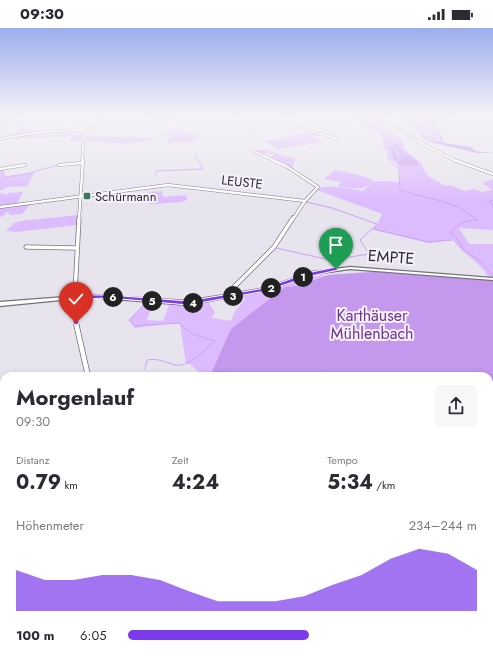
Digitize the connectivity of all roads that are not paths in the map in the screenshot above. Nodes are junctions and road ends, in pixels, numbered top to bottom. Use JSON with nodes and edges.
{"nodes":[{"id":1,"x":83,"y":144,"type":"edge"},
{"id":2,"x":422,"y":144,"type":"edge"},
{"id":3,"x":253,"y":151,"type":"dead end"},
{"id":4,"x":82,"y":163,"type":"junction"},
{"id":5,"x":25,"y":165,"type":"dead end"},
{"id":6,"x":59,"y":165,"type":"dead end"},
{"id":7,"x":0,"y":169,"type":"edge"},
{"id":8,"x":493,"y":174,"type":"edge"},
{"id":9,"x":80,"y":197,"type":"junction"},
{"id":10,"x":305,"y":201,"type":"junction"},
{"id":11,"x":0,"y":207,"type":"edge"},
{"id":12,"x":26,"y":247,"type":"dead end"},
{"id":13,"x":77,"y":248,"type":"junction"},
{"id":14,"x":493,"y":279,"type":"edge"},
{"id":15,"x":230,"y":296,"type":"junction"},
{"id":16,"x":75,"y":297,"type":"junction"},
{"id":17,"x":0,"y":304,"type":"edge"},
{"id":18,"x":87,"y":372,"type":"edge"}],
"edges":[{"from":1,"to":4,"type":"street"},
{"from":2,"to":8,"type":"street"},
{"from":3,"to":10,"type":"street","name":"LEUSTE"},
{"from":4,"to":6,"type":"street"},
{"from":4,"to":9,"type":"street"},
{"from":5,"to":7,"type":"street"},
{"from":9,"to":10,"type":"street","name":"LEUSTE"},
{"from":9,"to":11,"type":"street","name":"LEUSTE"},
{"from":9,"to":13,"type":"street"},
{"from":10,"to":15,"type":"street"},
{"from":12,"to":13,"type":"street"},
{"from":13,"to":16,"type":"street"},
{"from":14,"to":15,"type":"main road","name":"EMPTE"},
{"from":15,"to":16,"type":"main road","name":"EMPTE"},
{"from":16,"to":17,"type":"main road","name":"EMPTE"},
{"from":16,"to":18,"type":"street"}]}
